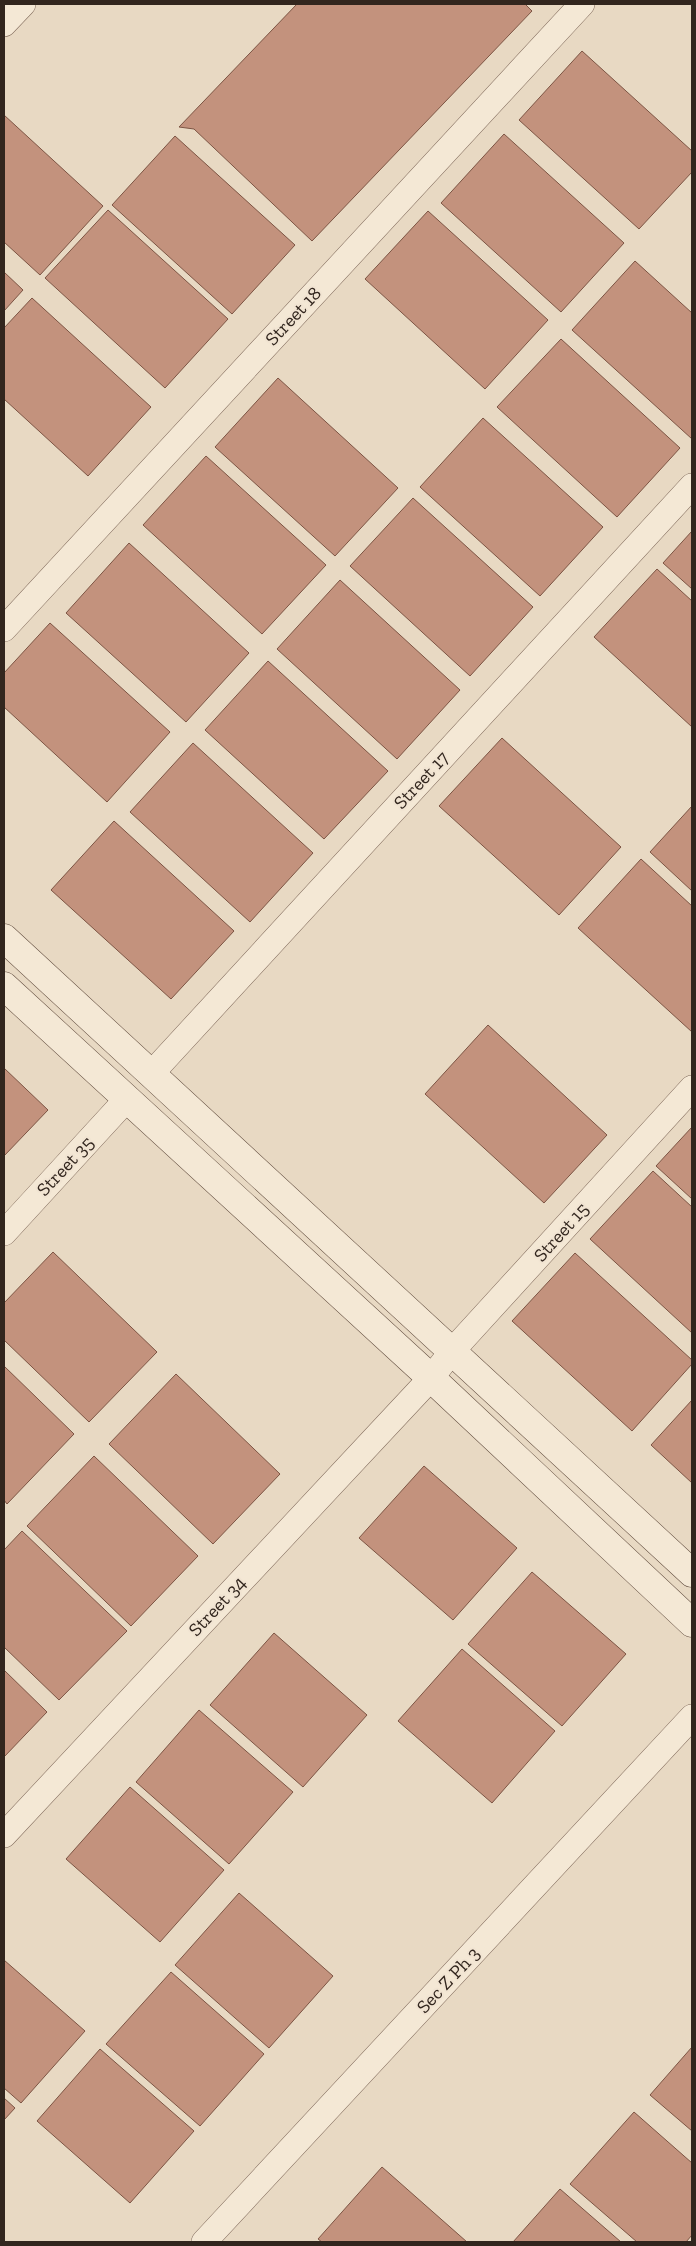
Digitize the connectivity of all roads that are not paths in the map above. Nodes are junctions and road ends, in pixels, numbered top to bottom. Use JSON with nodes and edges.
{"nodes":[{"id":1,"x":23,"y":4,"type":"edge"},
{"id":2,"x":582,"y":4,"type":"edge"},
{"id":3,"x":4,"y":24,"type":"edge"},
{"id":4,"x":692,"y":486,"type":"edge"},
{"id":5,"x":4,"y":629,"type":"edge"},
{"id":6,"x":4,"y":938,"type":"edge"},
{"id":7,"x":4,"y":986,"type":"edge"},
{"id":8,"x":150,"y":1074,"type":"junction"},
{"id":9,"x":692,"y":1088,"type":"edge"},
{"id":10,"x":126,"y":1100,"type":"junction"},
{"id":11,"x":4,"y":1232,"type":"edge"},
{"id":12,"x":453,"y":1350,"type":"junction"},
{"id":13,"x":431,"y":1378,"type":"junction"},
{"id":14,"x":692,"y":1573,"type":"edge"},
{"id":15,"x":692,"y":1623,"type":"edge"},
{"id":16,"x":692,"y":1717,"type":"edge"},
{"id":17,"x":4,"y":1835,"type":"edge"},
{"id":18,"x":204,"y":2242,"type":"edge"}],
"edges":[{"from":1,"to":3,"type":"street"},
{"from":2,"to":5,"type":"street","name":"Street 18"},
{"from":4,"to":8,"type":"street","name":"Street 17"},
{"from":6,"to":8,"type":"main road"},
{"from":7,"to":10,"type":"main road"},
{"from":8,"to":12,"type":"main road"},
{"from":9,"to":12,"type":"street","name":"Street 15"},
{"from":10,"to":11,"type":"street","name":"Street 35"},
{"from":10,"to":13,"type":"main road"},
{"from":12,"to":13,"type":"street","name":"Street 15"},
{"from":12,"to":14,"type":"main road"},
{"from":13,"to":15,"type":"main road"},
{"from":13,"to":17,"type":"street","name":"Street 34"},
{"from":16,"to":18,"type":"street","name":"Sec Z Ph 3"}]}
